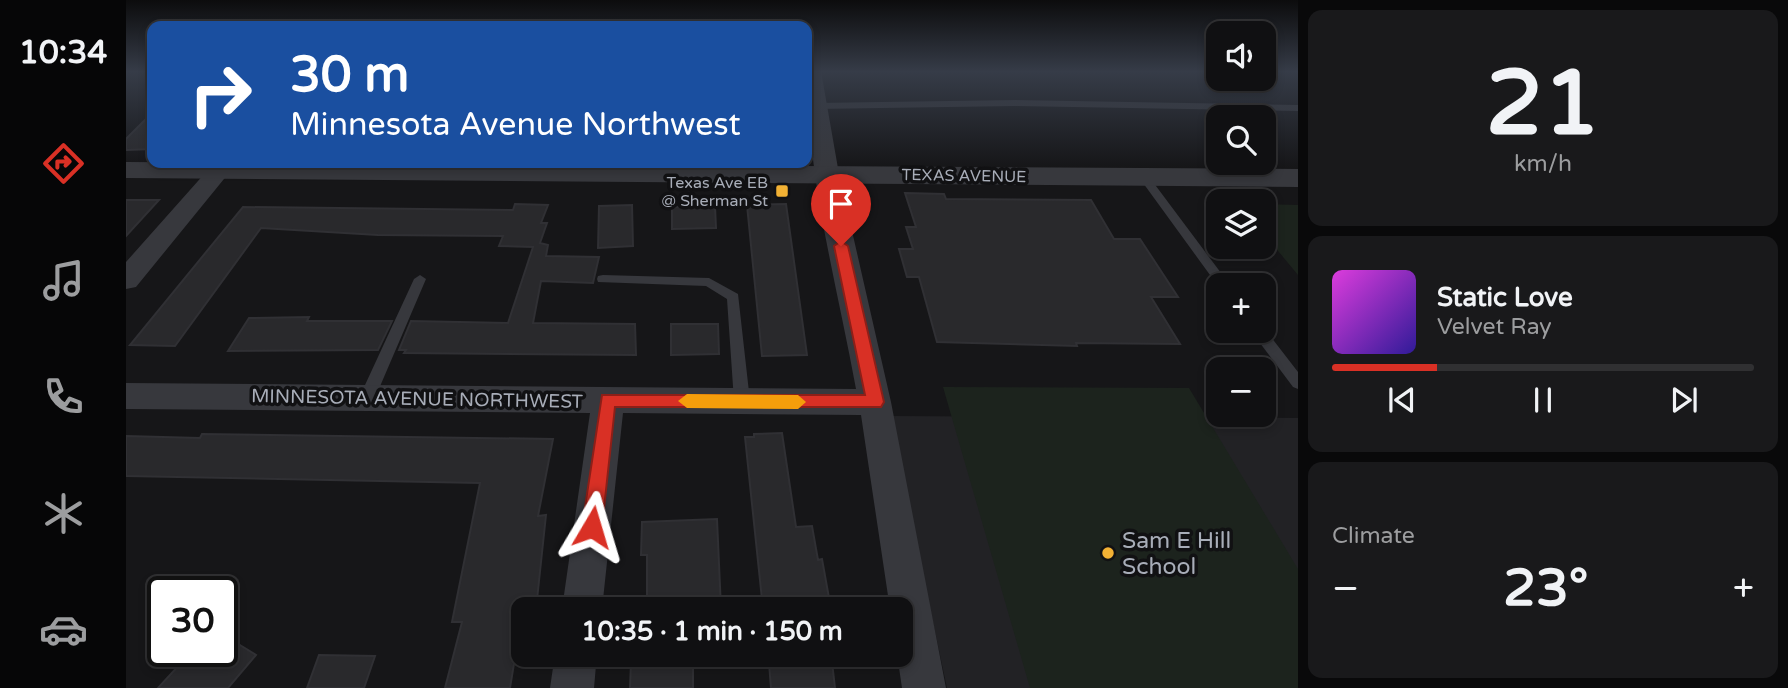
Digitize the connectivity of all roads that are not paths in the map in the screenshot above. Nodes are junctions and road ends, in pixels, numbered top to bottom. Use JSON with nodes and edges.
{"nodes":[{"id":1,"x":1008,"y":103,"type":"edge"},
{"id":2,"x":1021,"y":103,"type":"edge"},
{"id":3,"x":815,"y":106,"type":"joint"},
{"id":4,"x":1298,"y":108,"type":"edge"},
{"id":5,"x":191,"y":168,"type":"edge"},
{"id":6,"x":222,"y":168,"type":"edge"},
{"id":7,"x":530,"y":168,"type":"edge"},
{"id":8,"x":126,"y":170,"type":"edge"},
{"id":9,"x":827,"y":174,"type":"junction"},
{"id":10,"x":1143,"y":176,"type":"junction"},
{"id":11,"x":1298,"y":178,"type":"edge"},
{"id":12,"x":1215,"y":273,"type":"edge"},
{"id":13,"x":420,"y":279,"type":"dead end"},
{"id":14,"x":603,"y":279,"type":"dead end"},
{"id":15,"x":126,"y":280,"type":"edge"},
{"id":16,"x":1267,"y":343,"type":"edge"},
{"id":17,"x":1298,"y":383,"type":"edge"},
{"id":18,"x":126,"y":396,"type":"edge"},
{"id":19,"x":367,"y":398,"type":"junction"},
{"id":20,"x":608,"y":400,"type":"junction"},
{"id":21,"x":742,"y":401,"type":"junction"},
{"id":22,"x":875,"y":402,"type":"junction"},
{"id":23,"x":583,"y":597,"type":"edge"},
{"id":24,"x":574,"y":667,"type":"edge"},
{"id":25,"x":572,"y":688,"type":"edge"},
{"id":26,"x":925,"y":688,"type":"edge"}],
"edges":[{"from":1,"to":3,"type":"lane"},
{"from":2,"to":4,"type":"lane"},
{"from":3,"to":9,"type":"street"},
{"from":5,"to":8,"type":"street","name":"TEXAS AVENUE"},
{"from":6,"to":15,"type":"street"},
{"from":7,"to":9,"type":"street","name":"TEXAS AVENUE"},
{"from":9,"to":10,"type":"street","name":"TEXAS AVENUE"},
{"from":9,"to":22,"type":"street"},
{"from":10,"to":11,"type":"street","name":"TEXAS AVENUE"},
{"from":10,"to":12,"type":"lane"},
{"from":13,"to":19,"type":"lane"},
{"from":14,"to":21,"type":"lane"},
{"from":16,"to":17,"type":"lane"},
{"from":18,"to":19,"type":"street","name":"MINNESOTA AVENUE NORTHWEST"},
{"from":19,"to":20,"type":"street","name":"MINNESOTA AVENUE NORTHWEST"},
{"from":20,"to":21,"type":"street","name":"MINNESOTA AVENUE NORTHWEST"},
{"from":20,"to":23,"type":"street"},
{"from":21,"to":22,"type":"street","name":"MINNESOTA AVENUE NORTHWEST"},
{"from":22,"to":26,"type":"street"},
{"from":24,"to":25,"type":"street"}]}
